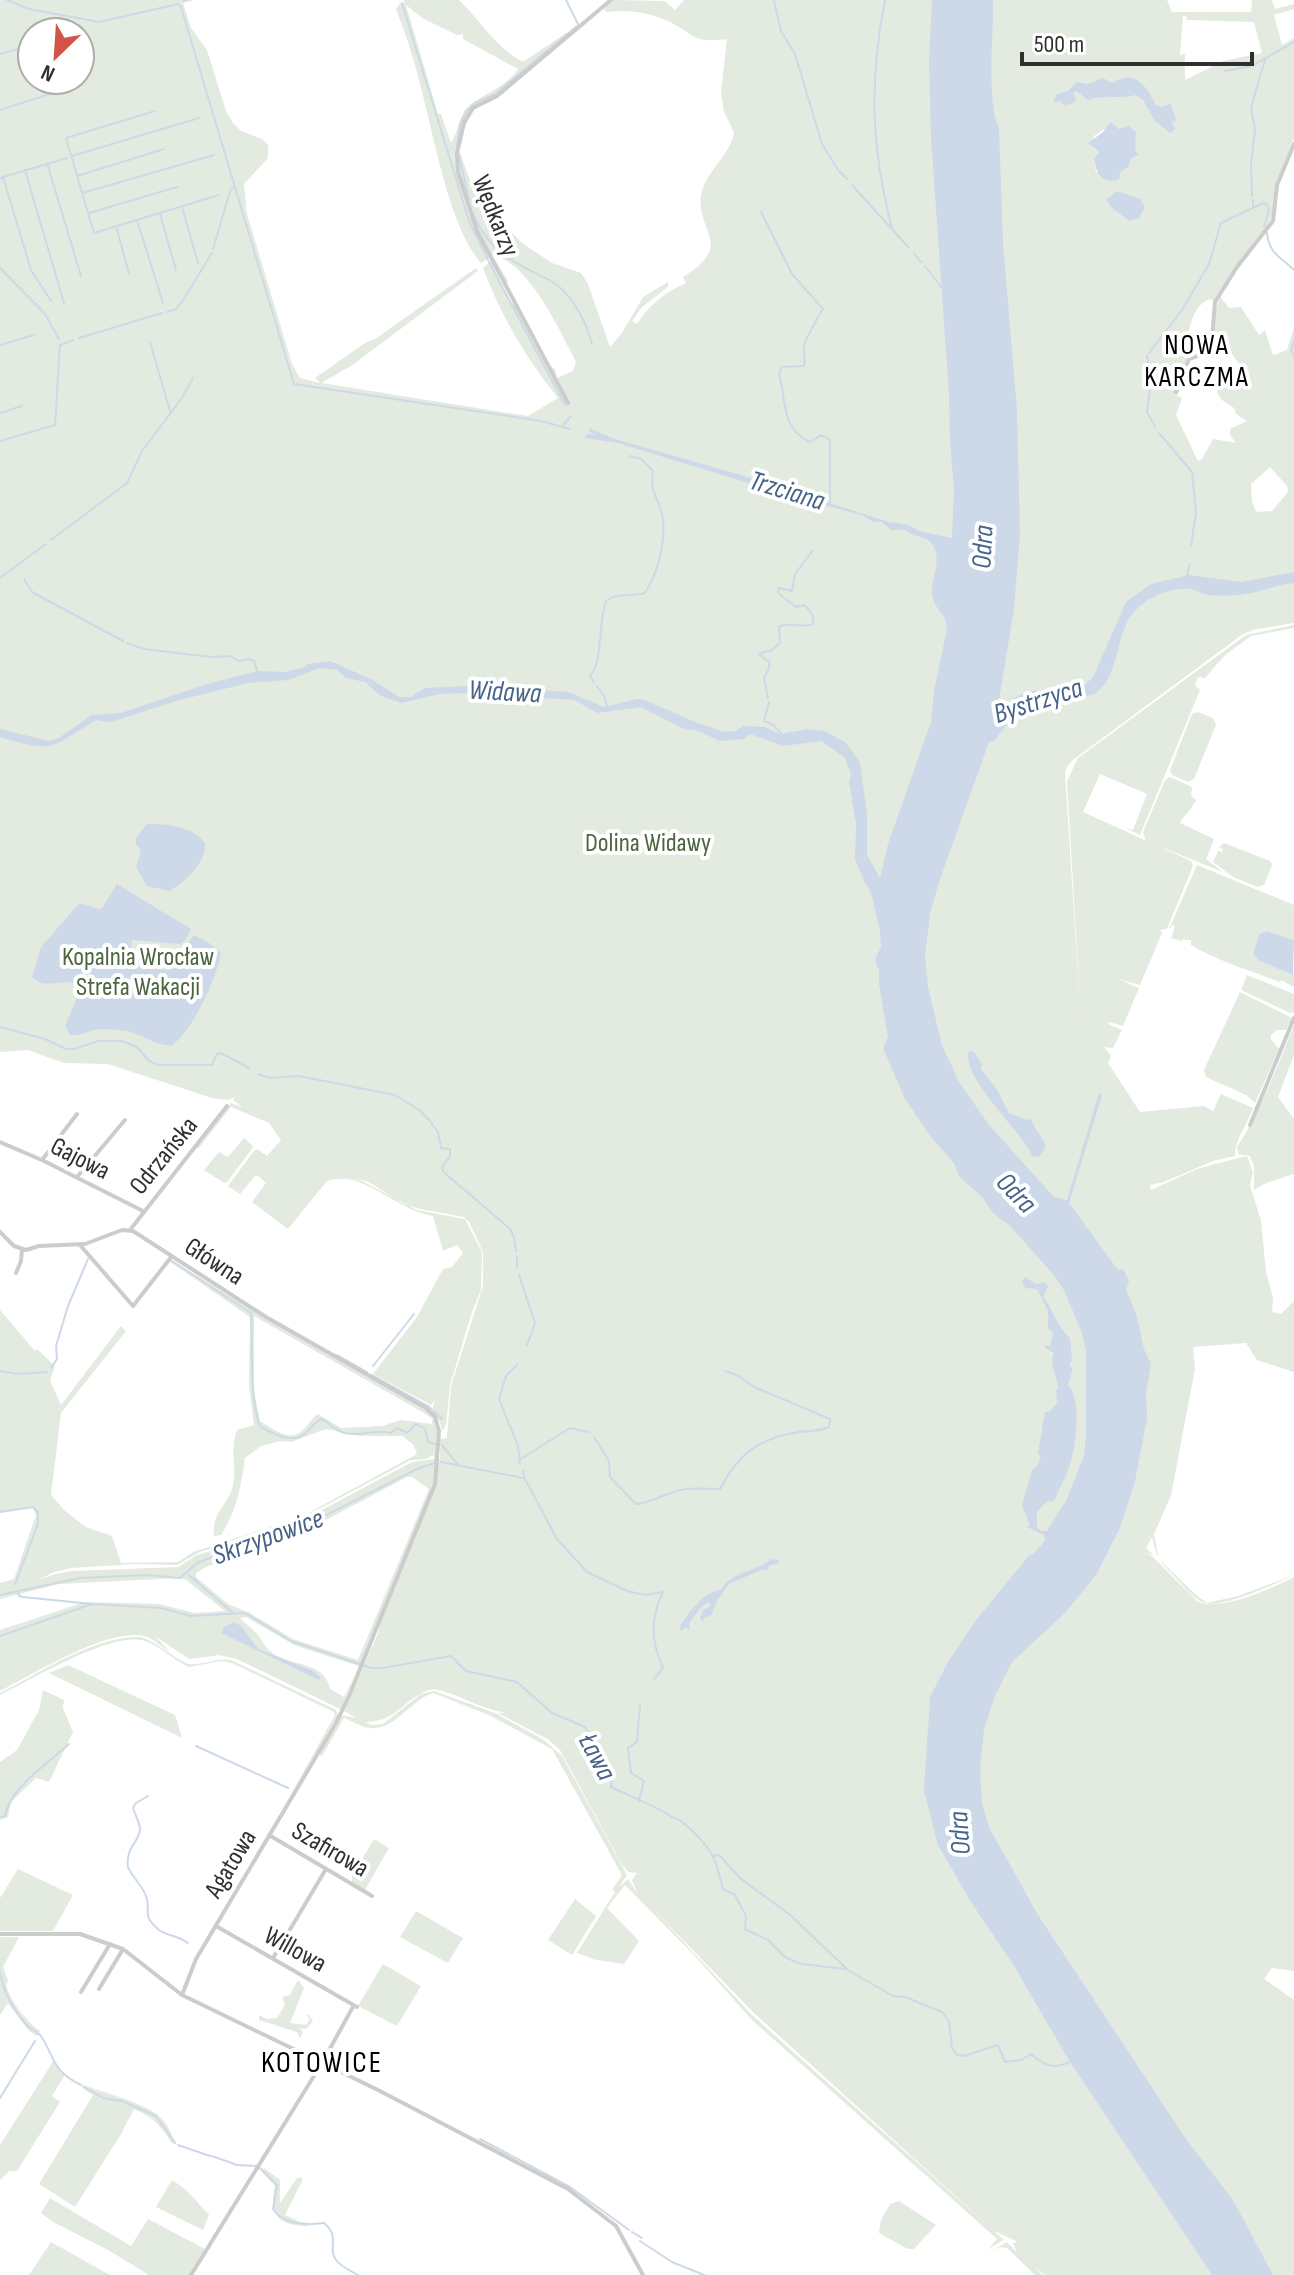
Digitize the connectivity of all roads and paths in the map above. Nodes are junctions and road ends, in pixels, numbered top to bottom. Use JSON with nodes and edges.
{"nodes":[{"id":1,"x":611,"y":0,"type":"edge"},
{"id":2,"x":1294,"y":144,"type":"edge"},
{"id":3,"x":1176,"y":392,"type":"dead end"},
{"id":4,"x":568,"y":403,"type":"dead end"},
{"id":5,"x":1294,"y":1018,"type":"edge"},
{"id":6,"x":227,"y":1106,"type":"dead end"},
{"id":7,"x":77,"y":1114,"type":"dead end"},
{"id":8,"x":125,"y":1120,"type":"dead end"},
{"id":9,"x":1250,"y":1125,"type":"dead end"},
{"id":10,"x":0,"y":1142,"type":"edge"},
{"id":11,"x":42,"y":1160,"type":"junction"},
{"id":12,"x":77,"y":1177,"type":"junction"},
{"id":13,"x":143,"y":1211,"type":"junction"},
{"id":14,"x":130,"y":1230,"type":"junction"},
{"id":15,"x":0,"y":1232,"type":"edge"},
{"id":16,"x":80,"y":1245,"type":"junction"},
{"id":17,"x":22,"y":1250,"type":"junction"},
{"id":18,"x":172,"y":1256,"type":"junction"},
{"id":19,"x":16,"y":1273,"type":"dead end"},
{"id":20,"x":438,"y":1462,"type":"joint"},
{"id":21,"x":269,"y":1835,"type":"junction"},
{"id":22,"x":326,"y":1869,"type":"junction"},
{"id":23,"x":372,"y":1896,"type":"dead end"},
{"id":24,"x":216,"y":1926,"type":"junction"},
{"id":25,"x":0,"y":1934,"type":"edge"},
{"id":26,"x":110,"y":1944,"type":"junction"},
{"id":27,"x":123,"y":1949,"type":"junction"},
{"id":28,"x":273,"y":1958,"type":"junction"},
{"id":29,"x":99,"y":1989,"type":"dead end"},
{"id":30,"x":81,"y":1992,"type":"dead end"},
{"id":31,"x":182,"y":1995,"type":"junction"},
{"id":32,"x":322,"y":2063,"type":"junction"},
{"id":33,"x":191,"y":2275,"type":"edge"},
{"id":34,"x":643,"y":2275,"type":"edge"}],
"edges":[{"from":1,"to":4,"type":"street","name":"Wędkarzy"},
{"from":2,"to":3,"type":"street"},
{"from":5,"to":9,"type":"street"},
{"from":6,"to":13,"type":"street","name":"Odrzańska"},
{"from":7,"to":11,"type":"street"},
{"from":8,"to":12,"type":"street"},
{"from":10,"to":11,"type":"street","name":"Gajowa"},
{"from":11,"to":12,"type":"street","name":"Gajowa"},
{"from":12,"to":13,"type":"street","name":"Gajowa"},
{"from":13,"to":14,"type":"street","name":"Odrzańska"},
{"from":14,"to":16,"type":"street"},
{"from":14,"to":18,"type":"street","name":"Główna"},
{"from":15,"to":17,"type":"street"},
{"from":16,"to":17,"type":"street"},
{"from":16,"to":18,"type":"street"},
{"from":17,"to":19,"type":"street"},
{"from":18,"to":20,"type":"street","name":"Główna"},
{"from":20,"to":21,"type":"street","name":"Agatowa"},
{"from":21,"to":22,"type":"street","name":"Szafirowa"},
{"from":21,"to":24,"type":"street","name":"Agatowa"},
{"from":22,"to":23,"type":"street","name":"Szafirowa"},
{"from":22,"to":28,"type":"street"},
{"from":24,"to":28,"type":"street","name":"Willowa"},
{"from":24,"to":31,"type":"street","name":"Agatowa"},
{"from":25,"to":26,"type":"street"},
{"from":26,"to":27,"type":"street"},
{"from":26,"to":30,"type":"street"},
{"from":27,"to":29,"type":"street"},
{"from":27,"to":31,"type":"street"},
{"from":28,"to":32,"type":"street","name":"Willowa"},
{"from":31,"to":32,"type":"street"},
{"from":32,"to":33,"type":"street"},
{"from":32,"to":34,"type":"street"}]}
